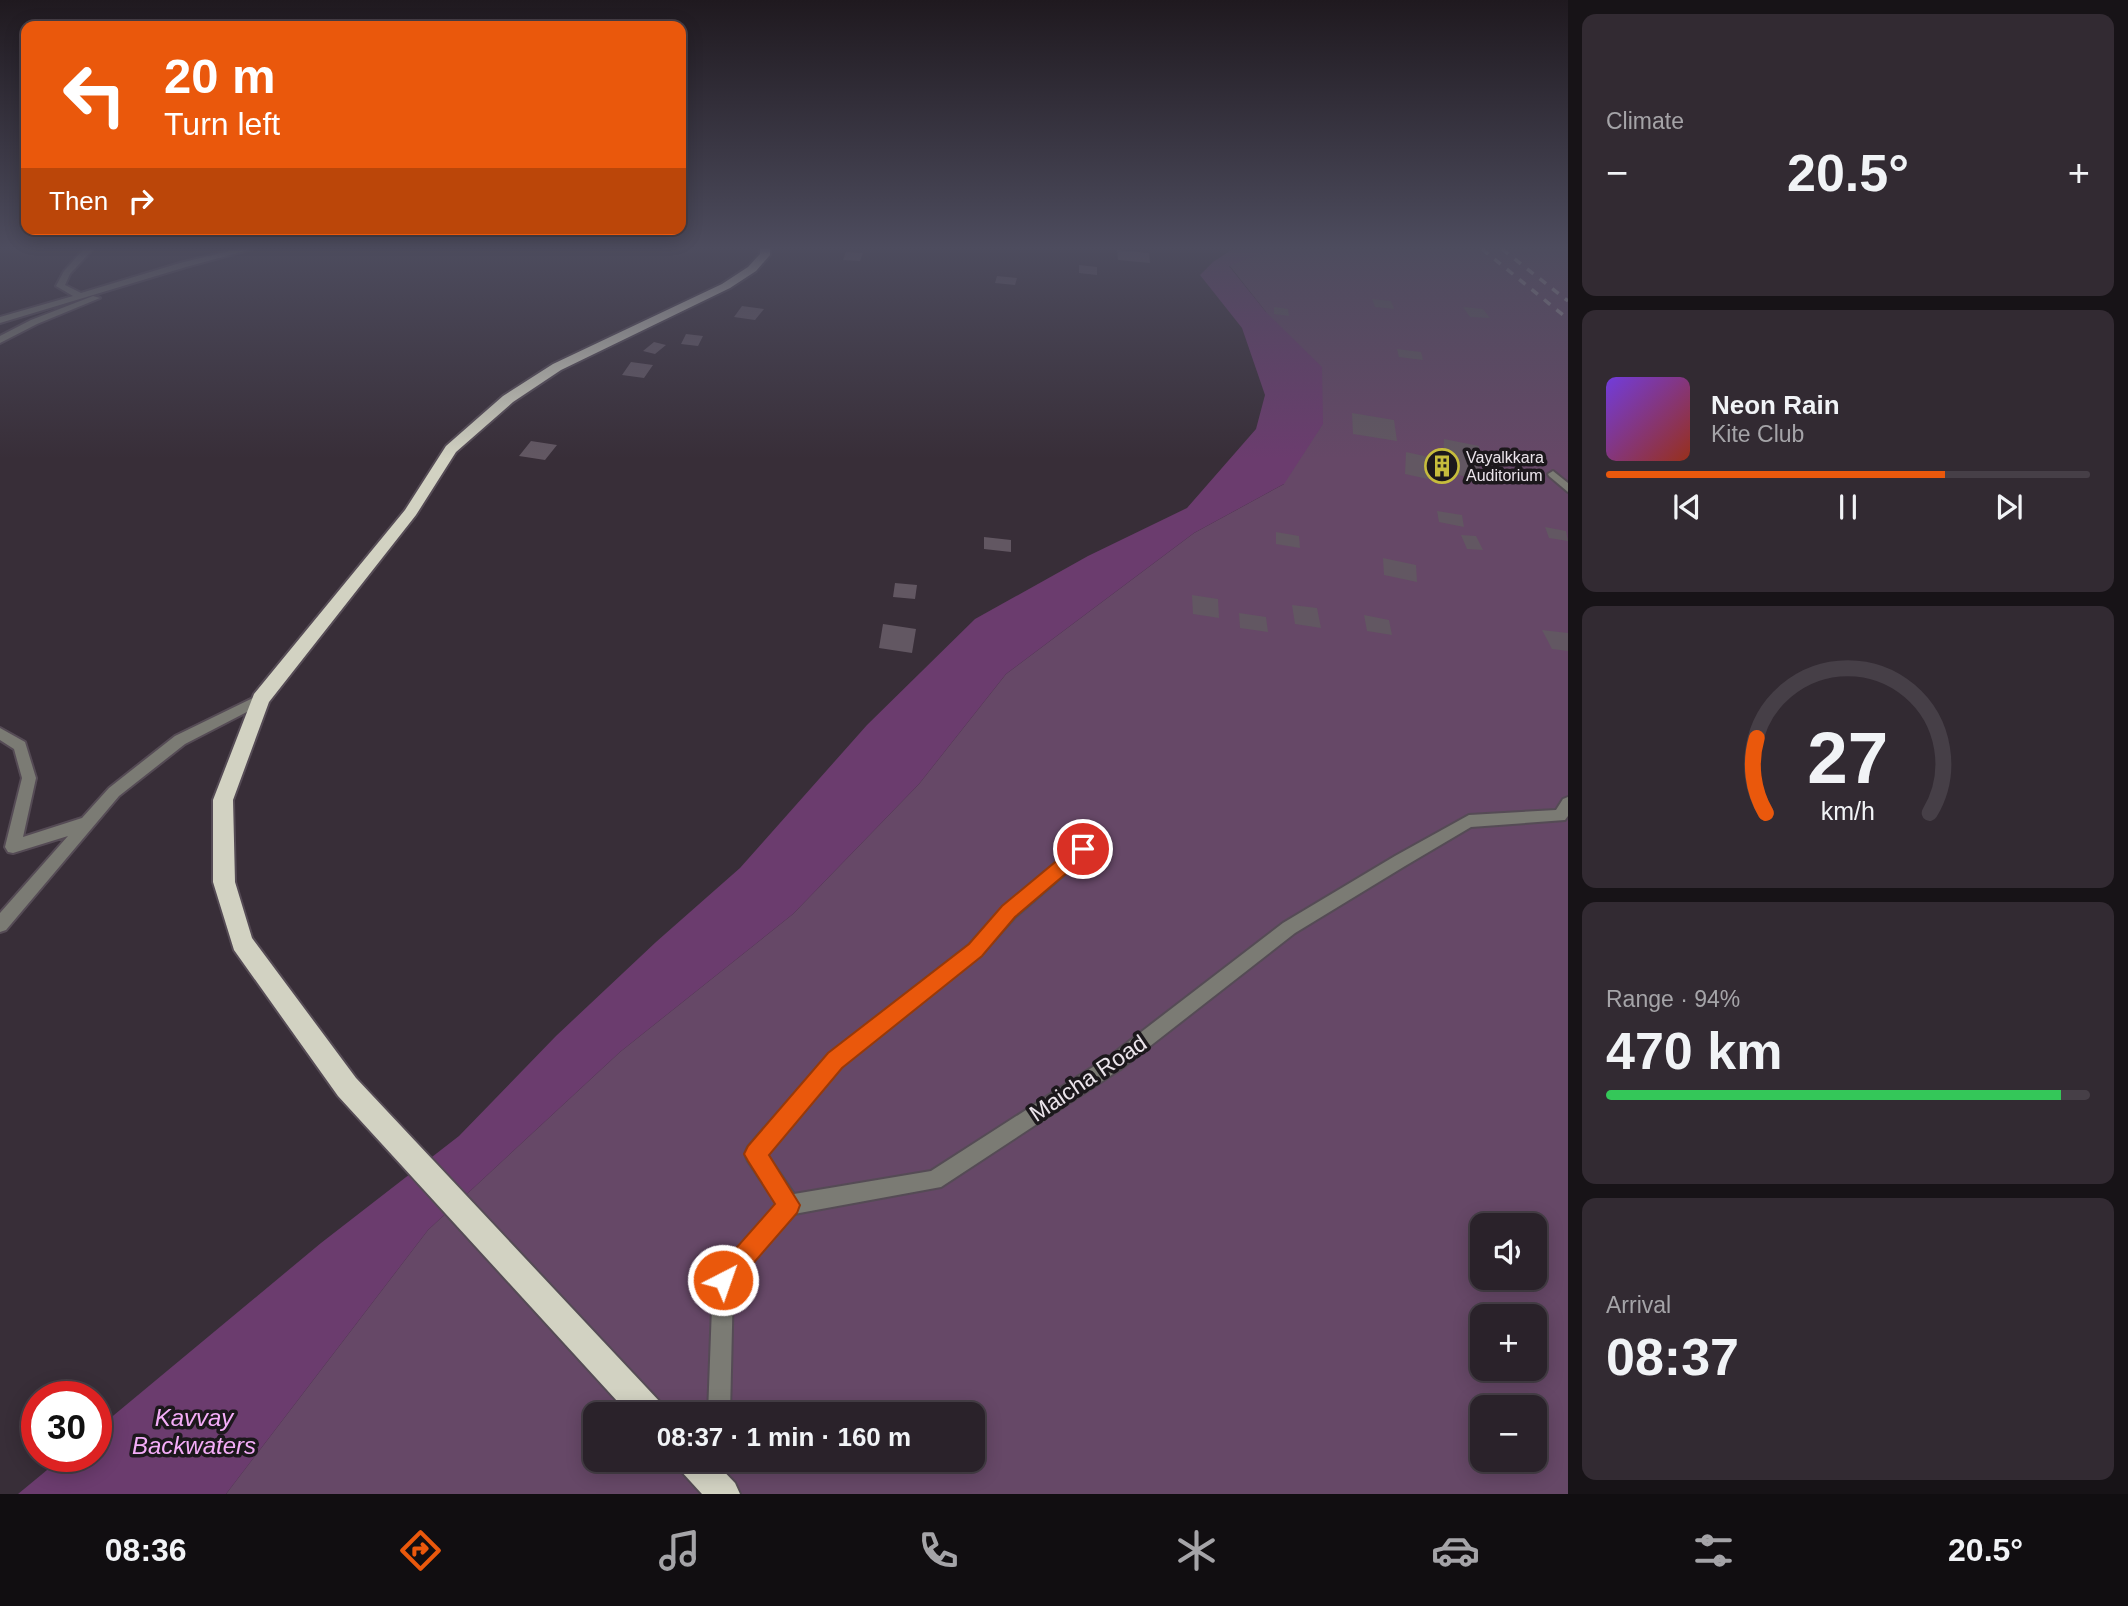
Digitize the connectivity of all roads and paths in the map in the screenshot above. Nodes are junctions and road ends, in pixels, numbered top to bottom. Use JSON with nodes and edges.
{"nodes":[{"id":1,"x":43,"y":319,"type":"edge"},
{"id":2,"x":658,"y":319,"type":"edge"},
{"id":3,"x":0,"y":340,"type":"edge"},
{"id":4,"x":1553,"y":474,"type":"dead end"},
{"id":5,"x":1568,"y":489,"type":"edge"},
{"id":6,"x":261,"y":699,"type":"junction"},
{"id":7,"x":0,"y":733,"type":"edge"},
{"id":8,"x":1568,"y":803,"type":"edge"},
{"id":9,"x":87,"y":823,"type":"junction"},
{"id":10,"x":1083,"y":849,"type":"dead end"},
{"id":11,"x":0,"y":925,"type":"edge"},
{"id":12,"x":789,"y":1205,"type":"junction"},
{"id":13,"x":639,"y":1402,"type":"edge"},
{"id":14,"x":719,"y":1402,"type":"edge"}],
"edges":[{"from":1,"to":3,"type":"street"},
{"from":2,"to":6,"type":"highway"},
{"from":4,"to":5,"type":"street"},
{"from":6,"to":9,"type":"street"},
{"from":6,"to":13,"type":"highway"},
{"from":7,"to":9,"type":"street"},
{"from":8,"to":12,"type":"street","name":"Maicha Road"},
{"from":9,"to":11,"type":"street"},
{"from":10,"to":12,"type":"street"},
{"from":12,"to":14,"type":"street"}]}
